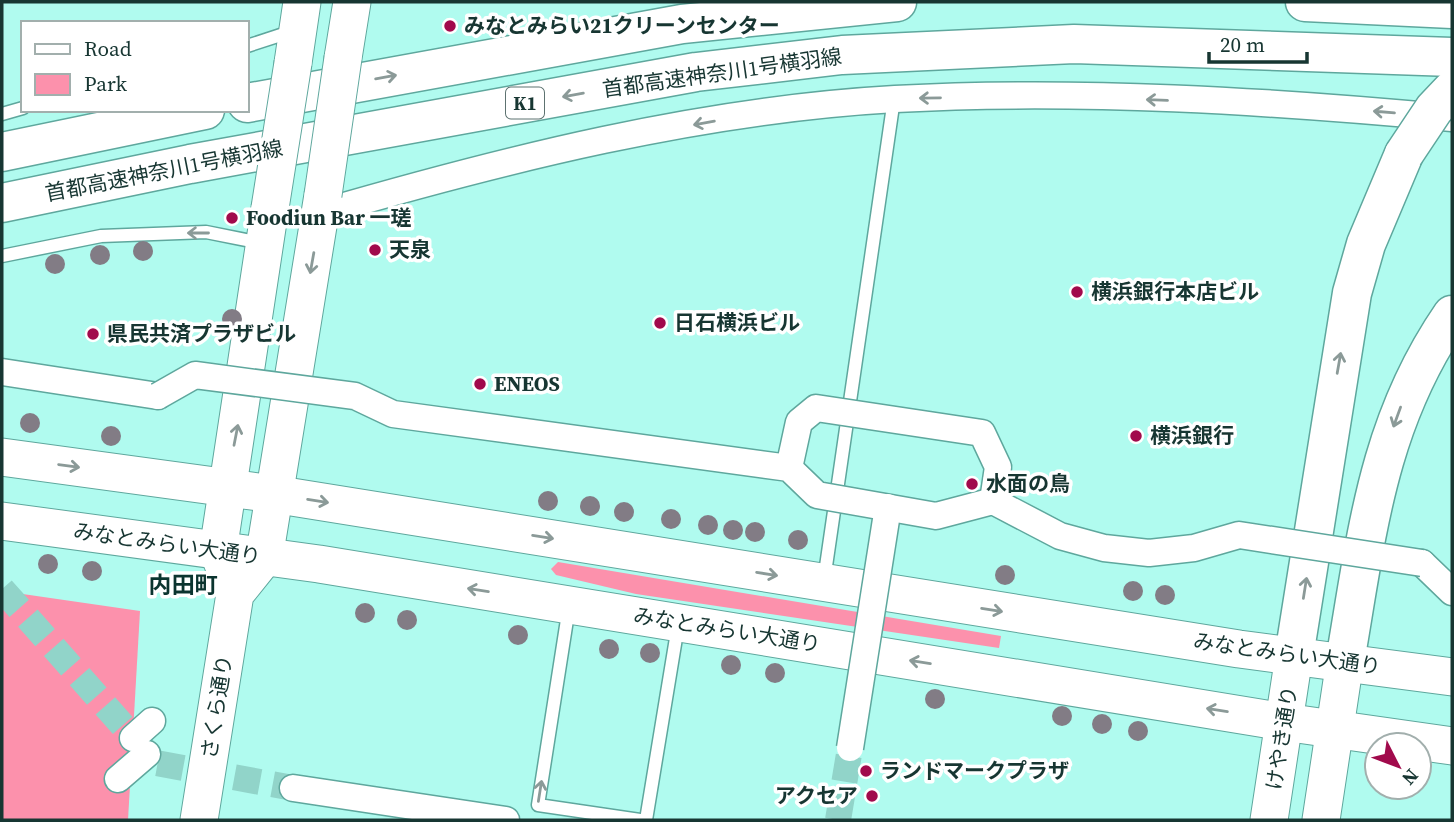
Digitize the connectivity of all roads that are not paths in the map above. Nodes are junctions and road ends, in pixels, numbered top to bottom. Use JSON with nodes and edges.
{"nodes":[{"id":1,"x":352,"y":2,"type":"edge"},
{"id":2,"x":897,"y":2,"type":"edge"},
{"id":3,"x":1305,"y":2,"type":"edge"},
{"id":4,"x":1452,"y":9,"type":"edge"},
{"id":5,"x":298,"y":32,"type":"edge"},
{"id":6,"x":1074,"y":44,"type":"junction"},
{"id":7,"x":248,"y":46,"type":"edge"},
{"id":8,"x":1452,"y":57,"type":"edge"},
{"id":9,"x":1452,"y":83,"type":"edge"},
{"id":10,"x":1452,"y":90,"type":"edge"},
{"id":11,"x":894,"y":99,"type":"junction"},
{"id":12,"x":248,"y":103,"type":"edge"},
{"id":13,"x":21,"y":109,"type":"edge"},
{"id":14,"x":195,"y":112,"type":"edge"},
{"id":15,"x":2,"y":114,"type":"edge"},
{"id":16,"x":1452,"y":118,"type":"edge"},
{"id":17,"x":2,"y":152,"type":"edge"},
{"id":18,"x":2,"y":203,"type":"edge"},
{"id":19,"x":321,"y":204,"type":"junction"},
{"id":20,"x":265,"y":244,"type":"junction"},
{"id":21,"x":2,"y":256,"type":"edge"},
{"id":22,"x":1452,"y":314,"type":"edge"},
{"id":23,"x":2,"y":372,"type":"edge"},
{"id":24,"x":2,"y":457,"type":"edge"},
{"id":25,"x":789,"y":468,"type":"junction"},
{"id":26,"x":226,"y":487,"type":"junction"},
{"id":27,"x":274,"y":494,"type":"junction"},
{"id":28,"x":993,"y":500,"type":"junction"},
{"id":29,"x":888,"y":507,"type":"junction"},
{"id":30,"x":2,"y":521,"type":"edge"},
{"id":31,"x":218,"y":551,"type":"junction"},
{"id":32,"x":264,"y":558,"type":"junction"},
{"id":33,"x":823,"y":583,"type":"junction"},
{"id":34,"x":1452,"y":592,"type":"edge"},
{"id":35,"x":235,"y":594,"type":"junction"},
{"id":36,"x":569,"y":605,"type":"junction"},
{"id":37,"x":679,"y":623,"type":"junction"},
{"id":38,"x":1294,"y":656,"type":"junction"},
{"id":39,"x":1345,"y":662,"type":"junction"},
{"id":40,"x":1452,"y":677,"type":"edge"},
{"id":41,"x":1284,"y":722,"type":"junction"},
{"id":42,"x":1335,"y":729,"type":"junction"},
{"id":43,"x":144,"y":738,"type":"dead end"},
{"id":44,"x":1452,"y":746,"type":"edge"},
{"id":45,"x":850,"y":748,"type":"tunnel mouth"},
{"id":46,"x":118,"y":779,"type":"dead end"},
{"id":47,"x":293,"y":788,"type":"tunnel mouth"},
{"id":48,"x":199,"y":820,"type":"edge"},
{"id":49,"x":505,"y":820,"type":"edge"},
{"id":50,"x":640,"y":820,"type":"edge"},
{"id":51,"x":646,"y":820,"type":"edge"},
{"id":52,"x":1269,"y":820,"type":"edge"},
{"id":53,"x":1321,"y":820,"type":"edge"}],
"edges":[{"from":1,"to":19,"type":"street","bridge":true},
{"from":12,"to":2,"type":"highway","number":"K1","one_way":true},
{"from":3,"to":4,"type":"highway"},
{"from":5,"to":7,"type":"lane"},
{"from":5,"to":20,"type":"street","bridge":true},
{"from":6,"to":8,"type":"highway","name":"首都高速神奈川1号横羽線","number":"K1"},
{"from":6,"to":9,"type":"highway"},
{"from":6,"to":18,"type":"highway","name":"首都高速神奈川1号横羽線","number":"K1","one_way":true},
{"from":38,"to":10,"type":"highway","one_way":true,"bridge":true},
{"from":16,"to":11,"type":"street","one_way":true},
{"from":11,"to":19,"type":"street","one_way":true},
{"from":11,"to":33,"type":"lane"},
{"from":13,"to":15,"type":"lane"},
{"from":14,"to":17,"type":"highway"},
{"from":19,"to":27,"type":"street","one_way":true},
{"from":20,"to":21,"type":"lane","one_way":true},
{"from":26,"to":20,"type":"street","one_way":true},
{"from":22,"to":39,"type":"highway","one_way":true},
{"from":23,"to":25,"type":"street","bridge":true},
{"from":24,"to":26,"type":"street","name":"みなとみらい大通り","one_way":true},
{"from":25,"to":28,"type":"street","bridge":true},
{"from":25,"to":29,"type":"street","bridge":true},
{"from":26,"to":27,"type":"street","name":"みなとみらい大通り"},
{"from":26,"to":31,"type":"street"},
{"from":27,"to":32,"type":"street"},
{"from":27,"to":33,"type":"street","name":"みなとみらい大通り","one_way":true},
{"from":28,"to":29,"type":"street","bridge":true},
{"from":28,"to":34,"type":"street","bridge":true},
{"from":29,"to":45,"type":"street","bridge":true},
{"from":30,"to":31,"type":"street","name":"みなとみらい大通り"},
{"from":31,"to":32,"type":"street","name":"みなとみらい大通り"},
{"from":31,"to":35,"type":"street"},
{"from":32,"to":35,"type":"street","name":"さくら通り"},
{"from":36,"to":32,"type":"street","name":"みなとみらい大通り","one_way":true},
{"from":33,"to":38,"type":"street","name":"みなとみらい大通り","one_way":true},
{"from":35,"to":48,"type":"street","name":"さくら通り"},
{"from":36,"to":37,"type":"street","name":"みなとみらい大通り"},
{"from":50,"to":36,"type":"lane","one_way":true},
{"from":41,"to":37,"type":"street","name":"みなとみらい大通り","one_way":true},
{"from":37,"to":51,"type":"lane"},
{"from":38,"to":39,"type":"street","name":"みなとみらい大通り"},
{"from":38,"to":41,"type":"street","name":"けやき通り"},
{"from":39,"to":40,"type":"street","name":"みなとみらい大通り"},
{"from":39,"to":42,"type":"street"},
{"from":41,"to":42,"type":"street","name":"みなとみらい大通り"},
{"from":41,"to":52,"type":"street","name":"けやき通り"},
{"from":42,"to":44,"type":"street","name":"みなとみらい大通り"},
{"from":42,"to":53,"type":"street"},
{"from":43,"to":46,"type":"street"},
{"from":47,"to":49,"type":"street"}]}
